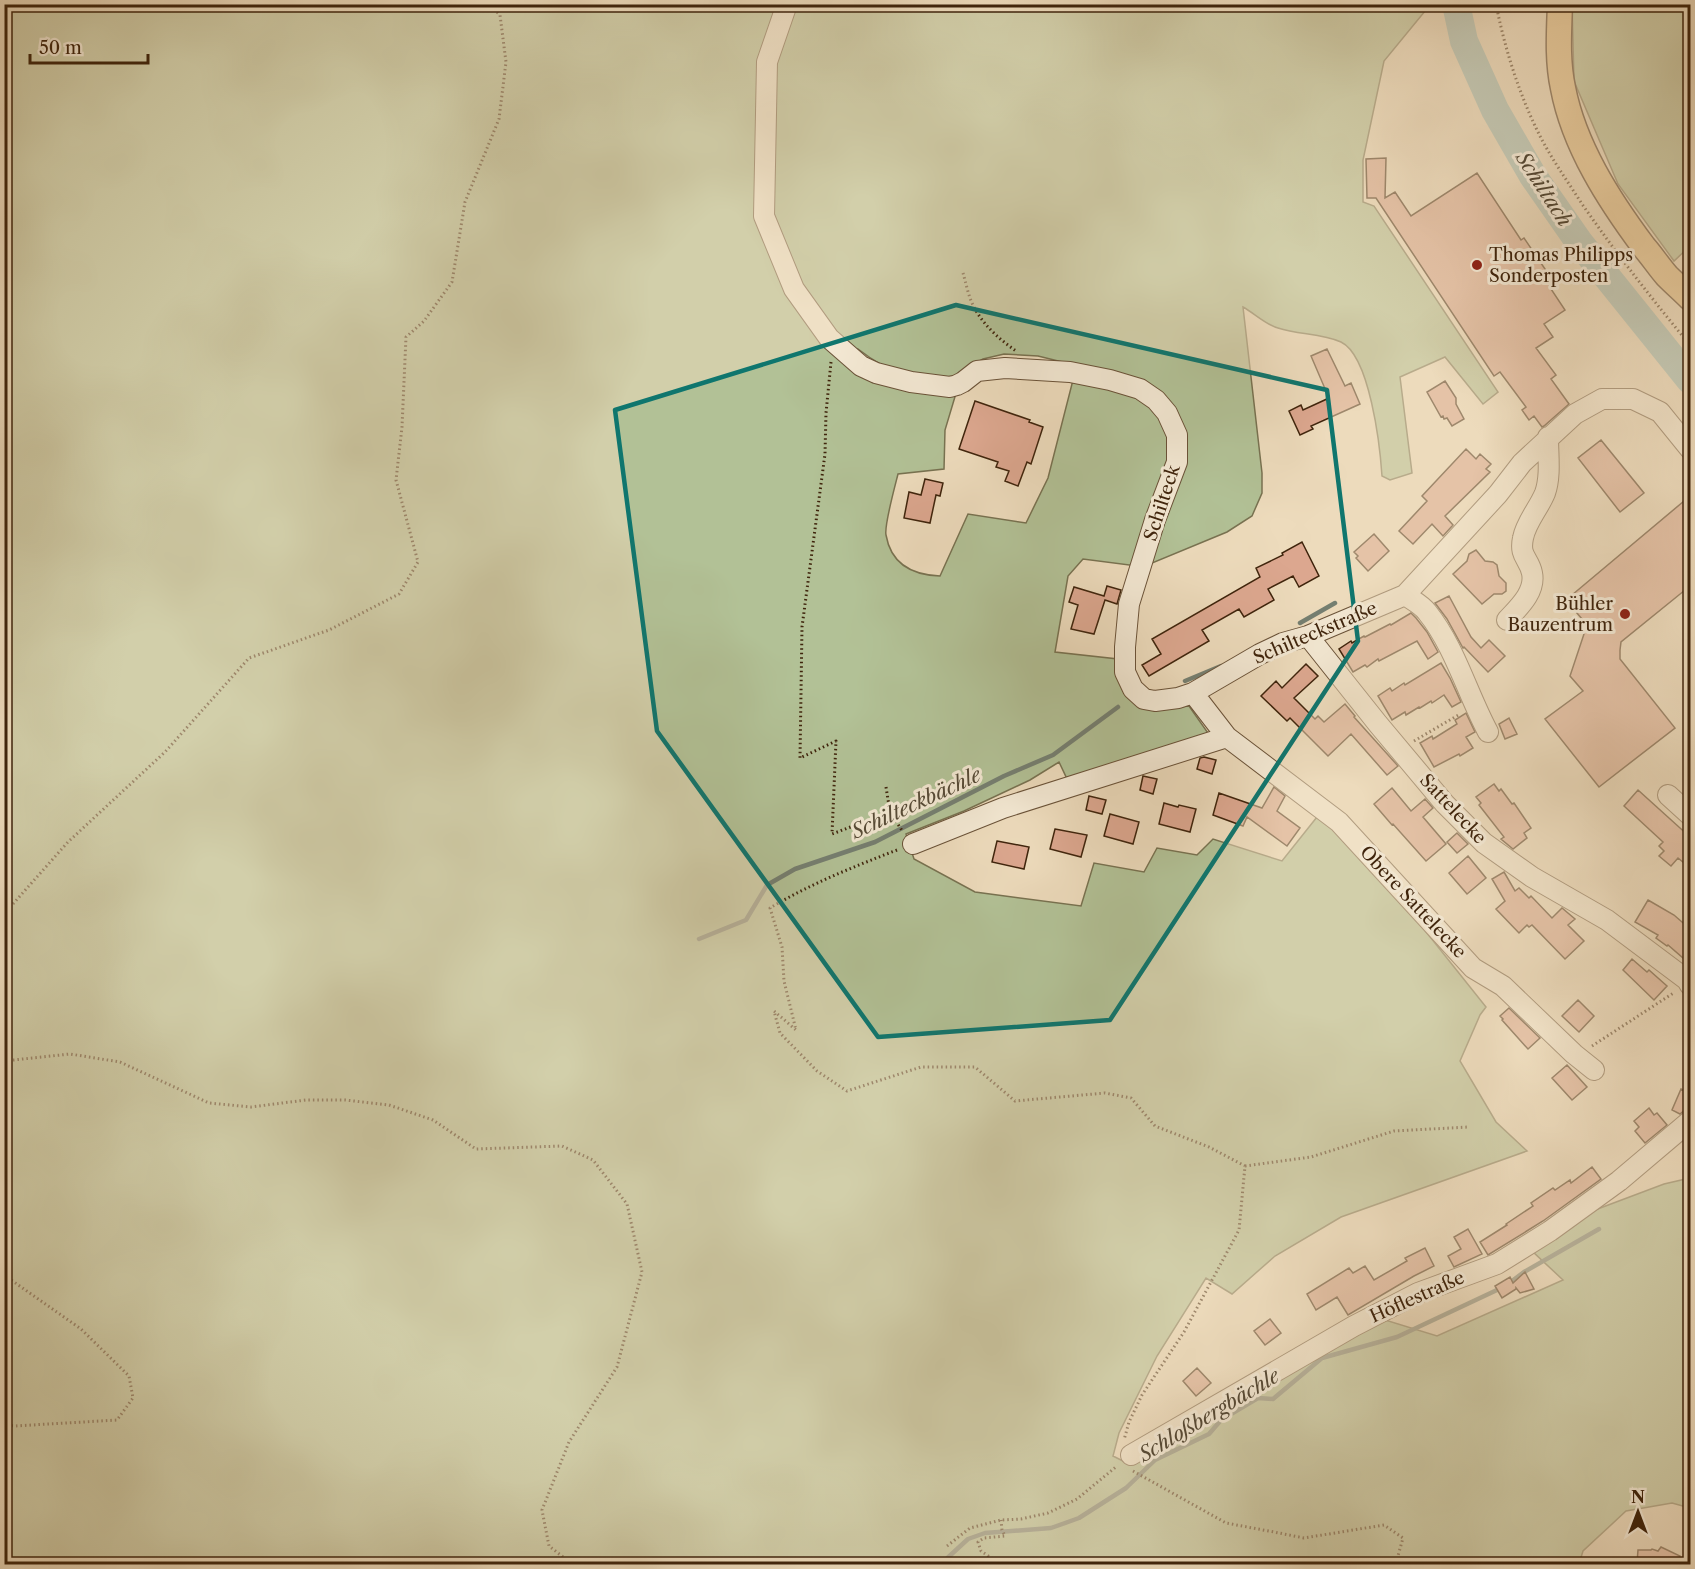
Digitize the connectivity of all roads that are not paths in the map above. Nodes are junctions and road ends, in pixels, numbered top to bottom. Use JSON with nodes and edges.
{"nodes":[{"id":1,"x":788,"y":4,"type":"edge"},
{"id":2,"x":1560,"y":4,"type":"edge"},
{"id":3,"x":1690,"y":298,"type":"edge"},
{"id":4,"x":1548,"y":437,"type":"junction"},
{"id":5,"x":1690,"y":449,"type":"edge"},
{"id":6,"x":1406,"y":595,"type":"junction"},
{"id":7,"x":1507,"y":620,"type":"dead end"},
{"id":8,"x":1308,"y":636,"type":"junction"},
{"id":9,"x":1193,"y":693,"type":"junction"},
{"id":10,"x":1488,"y":732,"type":"dead end"},
{"id":11,"x":1227,"y":737,"type":"junction"},
{"id":12,"x":1668,"y":795,"type":"dead end"},
{"id":13,"x":1690,"y":815,"type":"edge"},
{"id":14,"x":908,"y":838,"type":"road end"},
{"id":15,"x":1690,"y":984,"type":"edge"},
{"id":16,"x":1594,"y":1070,"type":"dead end"},
{"id":17,"x":1690,"y":1121,"type":"edge"},
{"id":18,"x":1130,"y":1462,"type":"road end"}],
"edges":[{"from":1,"to":9,"type":"street","name":"Schilteck"},
{"from":2,"to":3,"type":"main road"},
{"from":4,"to":5,"type":"street","name":"Schilteckstraße"},
{"from":4,"to":6,"type":"street","name":"Schilteckstraße"},
{"from":4,"to":7,"type":"street"},
{"from":6,"to":8,"type":"street","name":"Schilteckstraße"},
{"from":6,"to":10,"type":"street"},
{"from":8,"to":9,"type":"street","name":"Schilteckstraße"},
{"from":8,"to":15,"type":"street","name":"Sattelecke"},
{"from":9,"to":11,"type":"street"},
{"from":11,"to":14,"type":"street"},
{"from":11,"to":16,"type":"street","name":"Obere Sattelecke"},
{"from":12,"to":13,"type":"street"},
{"from":17,"to":18,"type":"street","name":"Höflestraße"}]}
